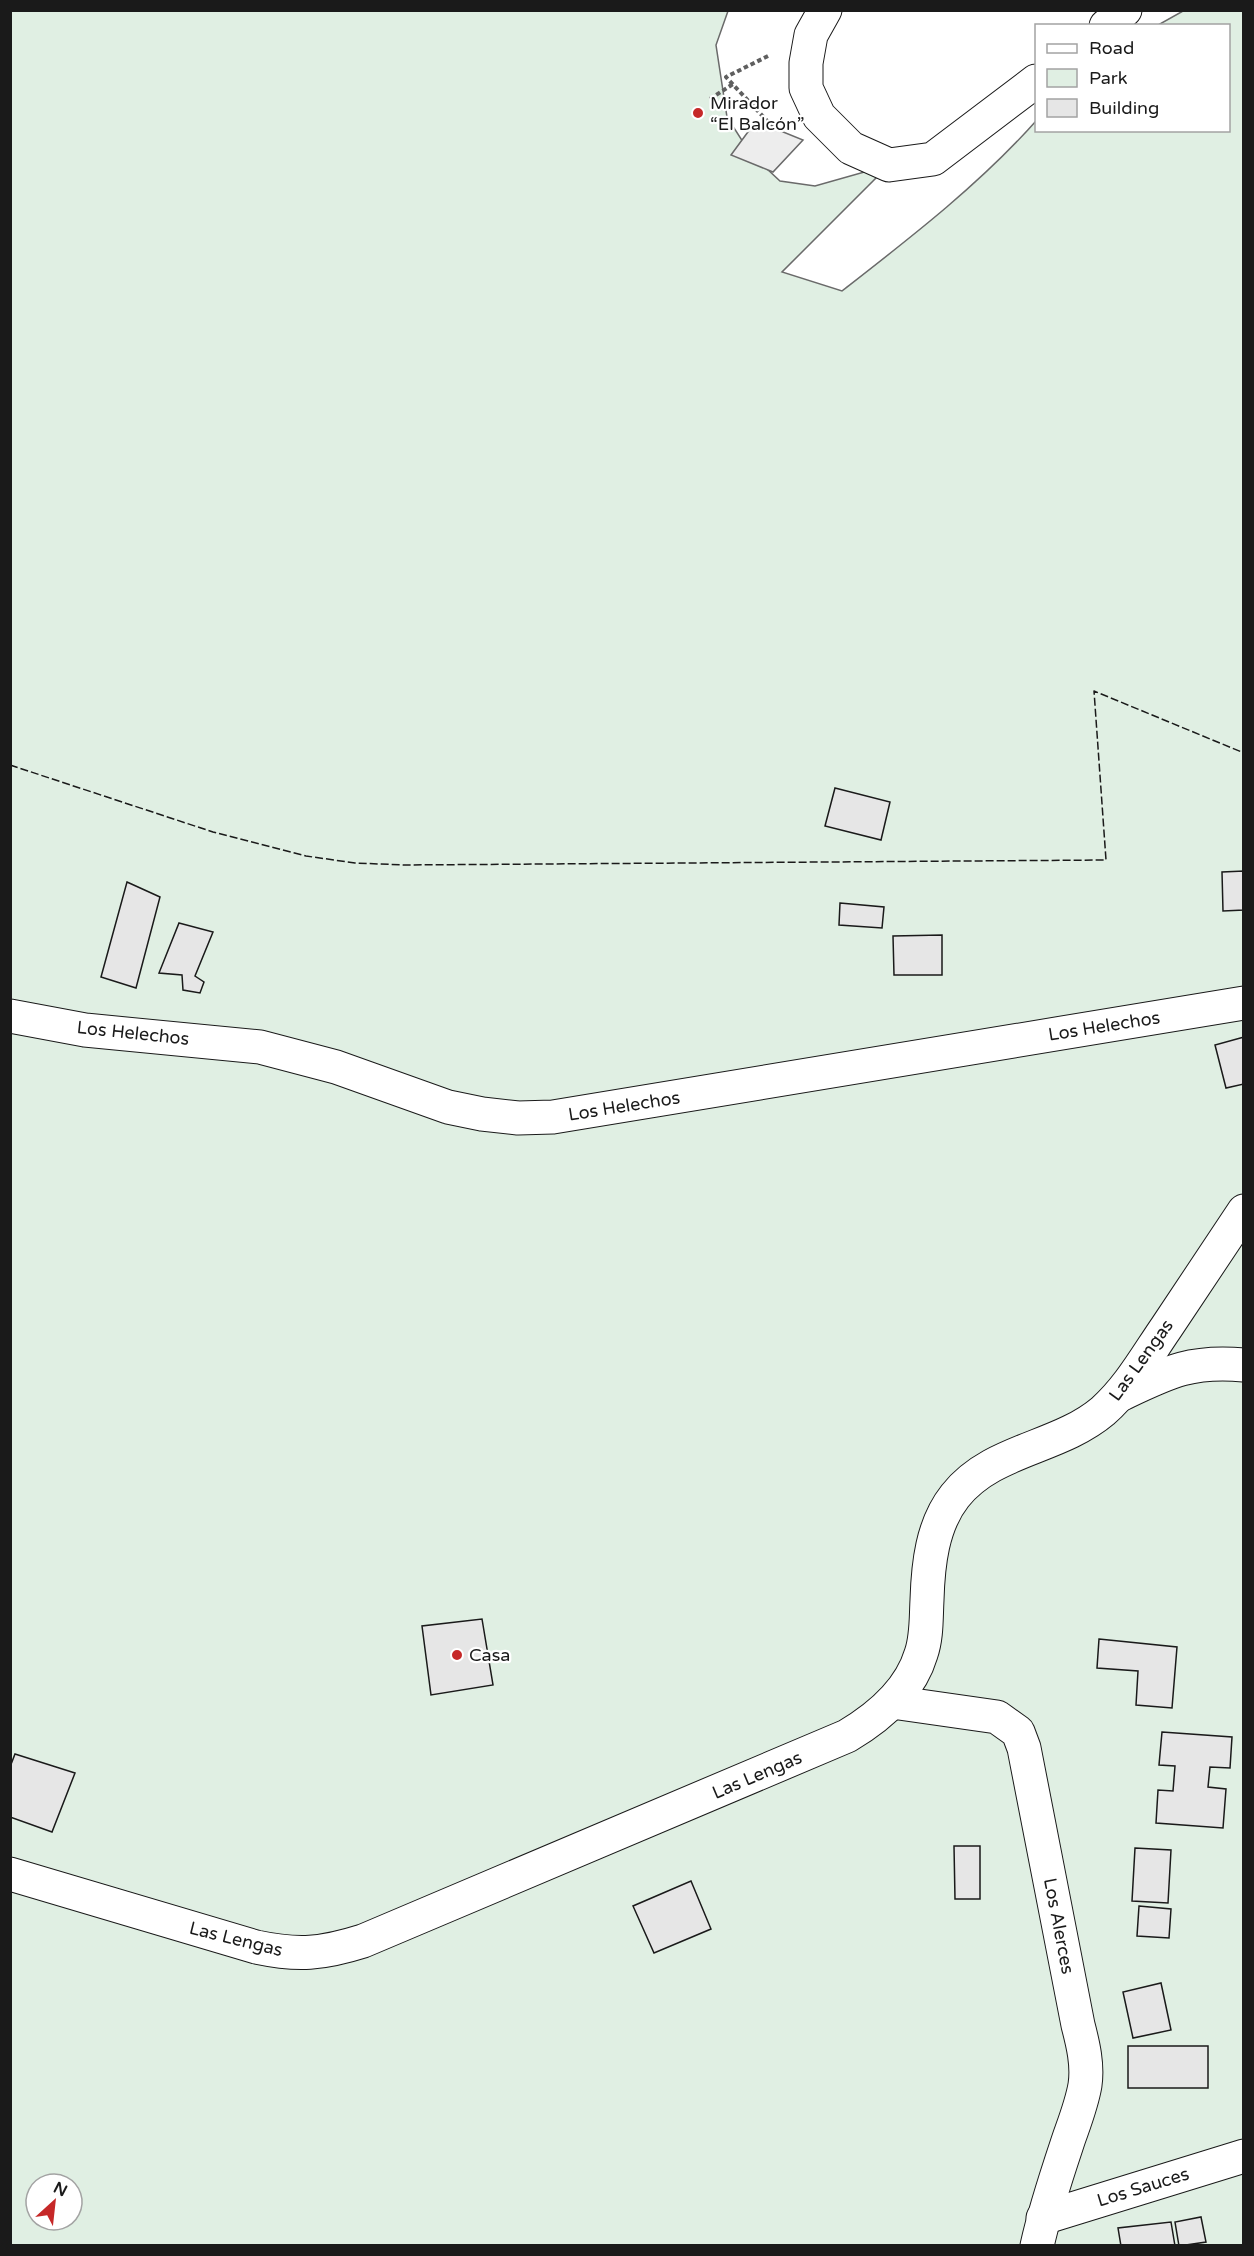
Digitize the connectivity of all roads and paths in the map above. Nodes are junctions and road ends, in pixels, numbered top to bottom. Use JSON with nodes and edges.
{"nodes":[{"id":1,"x":825,"y":10,"type":"edge"},
{"id":2,"x":1125,"y":10,"type":"edge"},
{"id":3,"x":1108,"y":24,"type":"edge"},
{"id":4,"x":726,"y":77,"type":"dead end"},
{"id":5,"x":1035,"y":82,"type":"edge"},
{"id":6,"x":733,"y":84,"type":"junction"},
{"id":7,"x":710,"y":99,"type":"dead end"},
{"id":8,"x":787,"y":135,"type":"dead end"},
{"id":9,"x":1244,"y":1003,"type":"edge"},
{"id":10,"x":10,"y":1016,"type":"edge"},
{"id":11,"x":1244,"y":1211,"type":"edge"},
{"id":12,"x":1244,"y":1365,"type":"edge"},
{"id":13,"x":1119,"y":1395,"type":"junction"},
{"id":14,"x":892,"y":1702,"type":"junction"},
{"id":15,"x":10,"y":1874,"type":"edge"},
{"id":16,"x":1244,"y":2156,"type":"edge"},
{"id":17,"x":1040,"y":2232,"type":"edge"}],
"edges":[{"from":1,"to":5,"type":"street"},
{"from":2,"to":3,"type":"street"},
{"from":4,"to":6,"type":"path"},
{"from":6,"to":7,"type":"path"},
{"from":6,"to":8,"type":"path"},
{"from":9,"to":10,"type":"street","name":"Los Helechos"},
{"from":11,"to":13,"type":"street","name":"Las Lengas"},
{"from":12,"to":13,"type":"street"},
{"from":13,"to":14,"type":"street","name":"Las Lengas"},
{"from":14,"to":15,"type":"street","name":"Las Lengas"},
{"from":14,"to":17,"type":"street","name":"Los Alerces"},
{"from":16,"to":17,"type":"street","name":"Los Sauces"}]}
